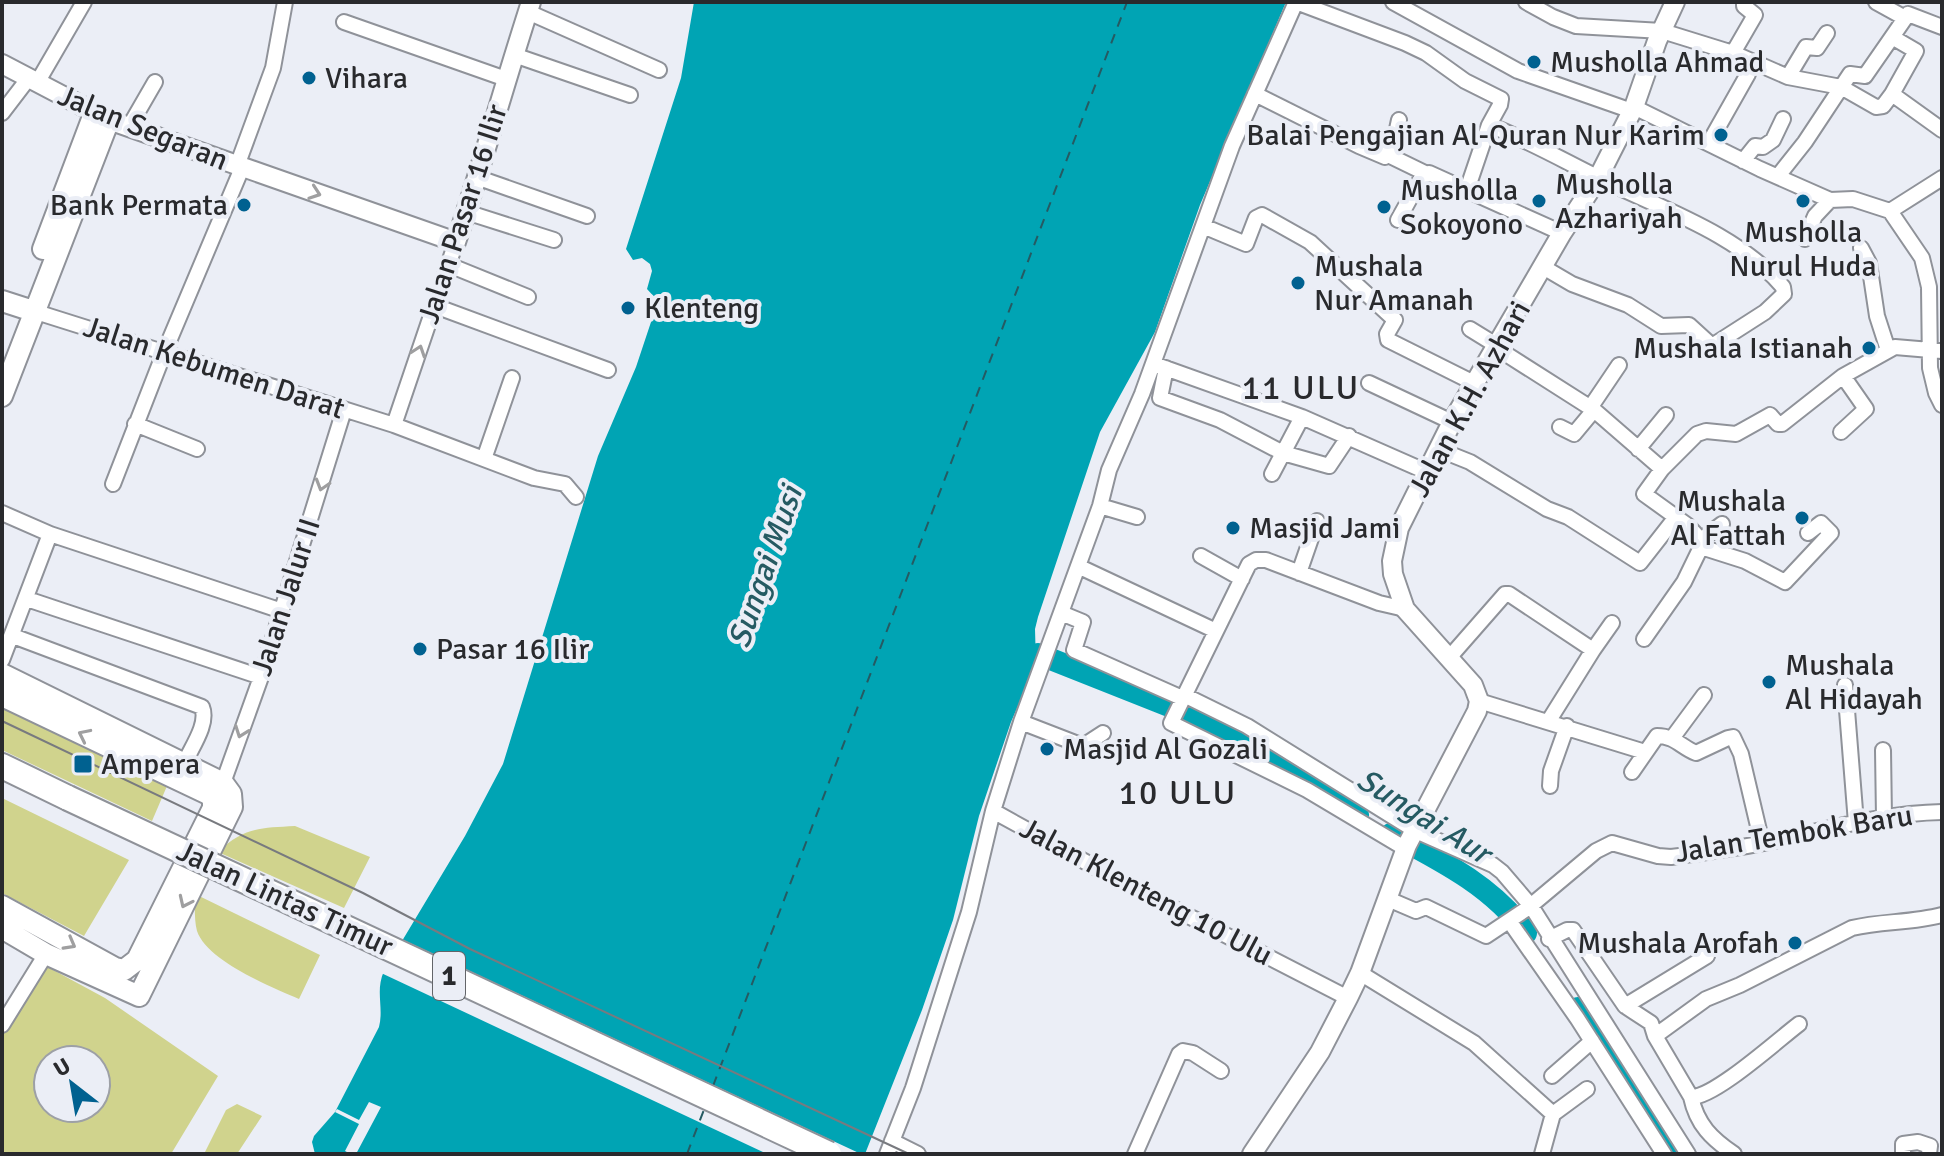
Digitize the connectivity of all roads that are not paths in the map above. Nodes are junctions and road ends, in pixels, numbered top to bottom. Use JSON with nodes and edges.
{"nodes":[{"id":1,"x":84,"y":2,"type":"edge"},
{"id":2,"x":285,"y":2,"type":"edge"},
{"id":3,"x":1296,"y":2,"type":"edge"},
{"id":4,"x":1393,"y":2,"type":"edge"},
{"id":5,"x":1526,"y":2,"type":"edge"},
{"id":6,"x":1675,"y":2,"type":"edge"},
{"id":7,"x":1744,"y":2,"type":"edge"},
{"id":8,"x":1876,"y":2,"type":"edge"},
{"id":9,"x":530,"y":7,"type":"edge"},
{"id":10,"x":1905,"y":18,"type":"junction"},
{"id":11,"x":344,"y":22,"type":"dead end"},
{"id":12,"x":1942,"y":27,"type":"edge"},
{"id":13,"x":1662,"y":31,"type":"junction"},
{"id":14,"x":1827,"y":33,"type":"dead end"},
{"id":15,"x":1892,"y":37,"type":"junction"},
{"id":16,"x":1733,"y":53,"type":"junction"},
{"id":17,"x":514,"y":55,"type":"junction"},
{"id":18,"x":2,"y":64,"type":"edge"},
{"id":19,"x":659,"y":70,"type":"dead end"},
{"id":20,"x":1748,"y":74,"type":"dead end"},
{"id":21,"x":1788,"y":77,"type":"junction"},
{"id":22,"x":506,"y":79,"type":"junction"},
{"id":23,"x":33,"y":81,"type":"junction"},
{"id":24,"x":155,"y":82,"type":"dead end"},
{"id":25,"x":1841,"y":87,"type":"junction"},
{"id":26,"x":1255,"y":94,"type":"junction"},
{"id":27,"x":1892,"y":94,"type":"junction"},
{"id":28,"x":630,"y":95,"type":"dead end"},
{"id":29,"x":1633,"y":109,"type":"junction"},
{"id":30,"x":2,"y":113,"type":"edge"},
{"id":31,"x":102,"y":117,"type":"junction"},
{"id":32,"x":1783,"y":119,"type":"dead end"},
{"id":33,"x":1399,"y":120,"type":"dead end"},
{"id":34,"x":1489,"y":125,"type":"junction"},
{"id":35,"x":129,"y":127,"type":"junction"},
{"id":36,"x":1942,"y":130,"type":"edge"},
{"id":37,"x":1709,"y":143,"type":"junction"},
{"id":38,"x":1388,"y":155,"type":"junction"},
{"id":39,"x":1743,"y":161,"type":"junction"},
{"id":40,"x":239,"y":167,"type":"junction"},
{"id":41,"x":1425,"y":173,"type":"junction"},
{"id":42,"x":1778,"y":176,"type":"junction"},
{"id":43,"x":479,"y":178,"type":"junction"},
{"id":44,"x":1598,"y":178,"type":"junction"},
{"id":45,"x":1942,"y":178,"type":"edge"},
{"id":46,"x":1467,"y":190,"type":"junction"},
{"id":47,"x":1830,"y":200,"type":"junction"},
{"id":48,"x":1890,"y":211,"type":"junction"},
{"id":49,"x":466,"y":212,"type":"junction"},
{"id":50,"x":587,"y":216,"type":"dead end"},
{"id":51,"x":1398,"y":220,"type":"dead end"},
{"id":52,"x":1203,"y":226,"type":"junction"},
{"id":53,"x":1562,"y":233,"type":"junction"},
{"id":54,"x":1805,"y":239,"type":"dead end"},
{"id":55,"x":554,"y":240,"type":"dead end"},
{"id":56,"x":456,"y":242,"type":"junction"},
{"id":57,"x":1861,"y":248,"type":"dead end"},
{"id":58,"x":449,"y":265,"type":"junction"},
{"id":59,"x":1543,"y":267,"type":"junction"},
{"id":60,"x":528,"y":297,"type":"dead end"},
{"id":61,"x":19,"y":306,"type":"edge"},
{"id":62,"x":435,"y":306,"type":"junction"},
{"id":63,"x":1470,"y":329,"type":"dead end"},
{"id":64,"x":1496,"y":346,"type":"junction"},
{"id":65,"x":1888,"y":350,"type":"junction"},
{"id":66,"x":1933,"y":351,"type":"edge"},
{"id":67,"x":164,"y":353,"type":"junction"},
{"id":68,"x":2,"y":355,"type":"edge"},
{"id":69,"x":1619,"y":365,"type":"dead end"},
{"id":70,"x":1160,"y":366,"type":"junction"},
{"id":71,"x":608,"y":370,"type":"dead end"},
{"id":72,"x":1843,"y":376,"type":"junction"},
{"id":73,"x":512,"y":378,"type":"dead end"},
{"id":74,"x":1369,"y":383,"type":"dead end"},
{"id":75,"x":1474,"y":383,"type":"junction"},
{"id":76,"x":2,"y":396,"type":"edge"},
{"id":77,"x":1942,"y":405,"type":"edge"},
{"id":78,"x":1592,"y":409,"type":"junction"},
{"id":79,"x":344,"y":410,"type":"junction"},
{"id":80,"x":1666,"y":415,"type":"dead end"},
{"id":81,"x":1302,"y":417,"type":"junction"},
{"id":82,"x":1452,"y":422,"type":"junction"},
{"id":83,"x":135,"y":424,"type":"junction"},
{"id":84,"x":394,"y":425,"type":"junction"},
{"id":85,"x":1560,"y":427,"type":"dead end"},
{"id":86,"x":1841,"y":432,"type":"dead end"},
{"id":87,"x":1349,"y":436,"type":"junction"},
{"id":88,"x":1285,"y":448,"type":"junction"},
{"id":89,"x":197,"y":449,"type":"dead end"},
{"id":90,"x":1638,"y":449,"type":"junction"},
{"id":91,"x":1440,"y":450,"type":"junction"},
{"id":92,"x":484,"y":459,"type":"junction"},
{"id":93,"x":1662,"y":469,"type":"junction"},
{"id":94,"x":1427,"y":472,"type":"junction"},
{"id":95,"x":1272,"y":474,"type":"dead end"},
{"id":96,"x":113,"y":484,"type":"dead end"},
{"id":97,"x":576,"y":497,"type":"dead end"},
{"id":98,"x":1100,"y":506,"type":"junction"},
{"id":99,"x":2,"y":513,"type":"edge"},
{"id":100,"x":1137,"y":517,"type":"dead end"},
{"id":101,"x":1676,"y":517,"type":"junction"},
{"id":102,"x":1317,"y":521,"type":"dead end"},
{"id":103,"x":1722,"y":524,"type":"dead end"},
{"id":104,"x":1808,"y":533,"type":"dead end"},
{"id":105,"x":50,"y":534,"type":"junction"},
{"id":106,"x":1701,"y":543,"type":"junction"},
{"id":107,"x":1201,"y":556,"type":"dead end"},
{"id":108,"x":1082,"y":568,"type":"dead end"},
{"id":109,"x":1299,"y":573,"type":"junction"},
{"id":110,"x":1242,"y":579,"type":"junction"},
{"id":111,"x":27,"y":599,"type":"junction"},
{"id":112,"x":1405,"y":609,"type":"junction"},
{"id":113,"x":282,"y":611,"type":"junction"},
{"id":114,"x":1066,"y":615,"type":"dead end"},
{"id":115,"x":1612,"y":623,"type":"dead end"},
{"id":116,"x":1216,"y":631,"type":"junction"},
{"id":117,"x":13,"y":636,"type":"junction"},
{"id":118,"x":1644,"y":639,"type":"dead end"},
{"id":119,"x":1593,"y":650,"type":"junction"},
{"id":120,"x":1448,"y":659,"type":"junction"},
{"id":121,"x":2,"y":660,"type":"edge"},
{"id":122,"x":2,"y":674,"type":"edge"},
{"id":123,"x":261,"y":677,"type":"junction"},
{"id":124,"x":1845,"y":685,"type":"dead end"},
{"id":125,"x":1704,"y":695,"type":"dead end"},
{"id":126,"x":2,"y":696,"type":"edge"},
{"id":127,"x":1182,"y":698,"type":"junction"},
{"id":128,"x":1479,"y":701,"type":"junction"},
{"id":129,"x":1021,"y":722,"type":"junction"},
{"id":130,"x":1548,"y":722,"type":"junction"},
{"id":131,"x":1567,"y":726,"type":"junction"},
{"id":132,"x":1103,"y":733,"type":"dead end"},
{"id":133,"x":1673,"y":737,"type":"junction"},
{"id":134,"x":1883,"y":750,"type":"dead end"},
{"id":135,"x":1645,"y":752,"type":"junction"},
{"id":136,"x":1300,"y":759,"type":"junction"},
{"id":137,"x":184,"y":764,"type":"junction"},
{"id":138,"x":2,"y":766,"type":"edge"},
{"id":139,"x":1632,"y":772,"type":"dead end"},
{"id":140,"x":1289,"y":778,"type":"junction"},
{"id":141,"x":2,"y":782,"type":"edge"},
{"id":142,"x":223,"y":783,"type":"junction"},
{"id":143,"x":1550,"y":786,"type":"dead end"},
{"id":144,"x":65,"y":804,"type":"junction"},
{"id":145,"x":993,"y":811,"type":"junction"},
{"id":146,"x":1942,"y":812,"type":"edge"},
{"id":147,"x":1854,"y":813,"type":"junction"},
{"id":148,"x":1884,"y":818,"type":"junction"},
{"id":149,"x":1411,"y":839,"type":"junction"},
{"id":150,"x":1761,"y":840,"type":"junction"},
{"id":151,"x":1388,"y":899,"type":"junction"},
{"id":152,"x":2,"y":906,"type":"edge"},
{"id":153,"x":1529,"y":907,"type":"junction"},
{"id":154,"x":1942,"y":915,"type":"edge"},
{"id":155,"x":1511,"y":921,"type":"junction"},
{"id":156,"x":2,"y":928,"type":"edge"},
{"id":157,"x":1549,"y":939,"type":"junction"},
{"id":158,"x":46,"y":954,"type":"junction"},
{"id":159,"x":1707,"y":956,"type":"dead end"},
{"id":160,"x":1360,"y":973,"type":"junction"},
{"id":161,"x":1348,"y":998,"type":"junction"},
{"id":162,"x":1625,"y":1006,"type":"junction"},
{"id":163,"x":1799,"y":1024,"type":"dead end"},
{"id":164,"x":2,"y":1025,"type":"edge"},
{"id":165,"x":1655,"y":1036,"type":"junction"},
{"id":166,"x":1592,"y":1041,"type":"junction"},
{"id":167,"x":1221,"y":1071,"type":"dead end"},
{"id":168,"x":1552,"y":1076,"type":"dead end"},
{"id":169,"x":1587,"y":1089,"type":"dead end"},
{"id":170,"x":1691,"y":1097,"type":"junction"},
{"id":171,"x":1553,"y":1114,"type":"junction"},
{"id":172,"x":890,"y":1147,"type":"edge"},
{"id":173,"x":798,"y":1154,"type":"edge"},
{"id":174,"x":829,"y":1154,"type":"edge"},
{"id":175,"x":918,"y":1154,"type":"edge"},
{"id":176,"x":1135,"y":1154,"type":"edge"},
{"id":177,"x":1252,"y":1154,"type":"edge"},
{"id":178,"x":1542,"y":1154,"type":"edge"},
{"id":179,"x":1664,"y":1154,"type":"edge"},
{"id":180,"x":1688,"y":1154,"type":"edge"},
{"id":181,"x":1734,"y":1154,"type":"edge"},
{"id":182,"x":1903,"y":1154,"type":"edge"},
{"id":183,"x":1929,"y":1154,"type":"edge"}],
"edges":[{"from":1,"to":23,"type":"street"},
{"from":2,"to":40,"type":"street"},
{"from":3,"to":26,"type":"street"},
{"from":3,"to":34,"type":"street"},
{"from":4,"to":29,"type":"street"},
{"from":5,"to":13,"type":"street"},
{"from":6,"to":13,"type":"street","name":"Jalan K.H. Azhari"},
{"from":7,"to":16,"type":"street"},
{"from":8,"to":10,"type":"street"},
{"from":9,"to":17,"type":"street","name":"Jalan Pasar 16 Ilir"},
{"from":9,"to":19,"type":"street"},
{"from":10,"to":12,"type":"street"},
{"from":10,"to":15,"type":"street"},
{"from":11,"to":22,"type":"street"},
{"from":13,"to":16,"type":"street"},
{"from":13,"to":29,"type":"street","name":"Jalan K.H. Azhari"},
{"from":14,"to":21,"type":"street"},
{"from":15,"to":25,"type":"street"},
{"from":15,"to":27,"type":"street"},
{"from":16,"to":21,"type":"street"},
{"from":17,"to":22,"type":"street","name":"Jalan Pasar 16 Ilir"},
{"from":17,"to":28,"type":"street"},
{"from":18,"to":23,"type":"street","name":"Jalan Segaran"},
{"from":20,"to":37,"type":"street"},
{"from":21,"to":25,"type":"street"},
{"from":22,"to":43,"type":"street","name":"Jalan Pasar 16 Ilir"},
{"from":23,"to":30,"type":"street"},
{"from":23,"to":31,"type":"street","name":"Jalan Segaran"},
{"from":24,"to":35,"type":"street"},
{"from":25,"to":27,"type":"street"},
{"from":25,"to":42,"type":"street"},
{"from":26,"to":38,"type":"street"},
{"from":26,"to":52,"type":"street"},
{"from":27,"to":36,"type":"street"},
{"from":29,"to":37,"type":"street"},
{"from":29,"to":44,"type":"street","name":"Jalan K.H. Azhari"},
{"from":31,"to":35,"type":"street","name":"Jalan Segaran"},
{"from":31,"to":61,"type":"main road"},
{"from":32,"to":39,"type":"street"},
{"from":33,"to":38,"type":"street"},
{"from":34,"to":44,"type":"street"},
{"from":34,"to":46,"type":"street"},
{"from":35,"to":40,"type":"street","name":"Jalan Segaran"},
{"from":37,"to":39,"type":"street"},
{"from":38,"to":41,"type":"street"},
{"from":39,"to":42,"type":"street"},
{"from":40,"to":56,"type":"street","name":"Jalan Segaran","one_way":true},
{"from":40,"to":67,"type":"street"},
{"from":41,"to":46,"type":"street"},
{"from":41,"to":51,"type":"street"},
{"from":42,"to":47,"type":"street"},
{"from":43,"to":49,"type":"street","name":"Jalan Pasar 16 Ilir"},
{"from":43,"to":50,"type":"street"},
{"from":44,"to":53,"type":"street","name":"Jalan K.H. Azhari"},
{"from":44,"to":59,"type":"street"},
{"from":45,"to":48,"type":"street"},
{"from":46,"to":53,"type":"street"},
{"from":47,"to":48,"type":"street"},
{"from":47,"to":54,"type":"street"},
{"from":48,"to":66,"type":"street"},
{"from":49,"to":55,"type":"street"},
{"from":49,"to":56,"type":"street","name":"Jalan Pasar 16 Ilir"},
{"from":52,"to":70,"type":"street"},
{"from":52,"to":75,"type":"street"},
{"from":53,"to":59,"type":"street","name":"Jalan K.H. Azhari"},
{"from":56,"to":58,"type":"street","name":"Jalan Pasar 16 Ilir"},
{"from":57,"to":65,"type":"street"},
{"from":58,"to":60,"type":"street"},
{"from":58,"to":62,"type":"street","name":"Jalan Pasar 16 Ilir"},
{"from":59,"to":64,"type":"street","name":"Jalan K.H. Azhari"},
{"from":61,"to":67,"type":"street","name":"Jalan Kebumen Darat"},
{"from":61,"to":68,"type":"main road"},
{"from":61,"to":76,"type":"main road"},
{"from":62,"to":71,"type":"street"},
{"from":84,"to":62,"type":"street","name":"Jalan Pasar 16 Ilir","one_way":true},
{"from":63,"to":64,"type":"street"},
{"from":64,"to":75,"type":"street","name":"Jalan K.H. Azhari"},
{"from":64,"to":78,"type":"street"},
{"from":65,"to":66,"type":"street"},
{"from":65,"to":72,"type":"street"},
{"from":66,"to":77,"type":"street"},
{"from":67,"to":79,"type":"street","name":"Jalan Kebumen Darat"},
{"from":67,"to":83,"type":"street"},
{"from":69,"to":78,"type":"street"},
{"from":70,"to":81,"type":"street"},
{"from":70,"to":88,"type":"street"},
{"from":70,"to":98,"type":"street"},
{"from":72,"to":86,"type":"street"},
{"from":72,"to":93,"type":"street"},
{"from":73,"to":92,"type":"street"},
{"from":74,"to":82,"type":"street"},
{"from":75,"to":82,"type":"street","name":"Jalan K.H. Azhari"},
{"from":78,"to":85,"type":"street"},
{"from":78,"to":90,"type":"street"},
{"from":79,"to":84,"type":"street","name":"Jalan Kebumen Darat"},
{"from":79,"to":113,"type":"street","name":"Jalan Jalur II","one_way":true},
{"from":80,"to":90,"type":"street"},
{"from":81,"to":87,"type":"street"},
{"from":81,"to":88,"type":"street"},
{"from":82,"to":91,"type":"street","name":"Jalan K.H. Azhari"},
{"from":83,"to":89,"type":"street"},
{"from":83,"to":96,"type":"street"},
{"from":84,"to":92,"type":"street","name":"Jalan Kebumen Darat"},
{"from":87,"to":88,"type":"street"},
{"from":87,"to":94,"type":"street"},
{"from":88,"to":95,"type":"street"},
{"from":90,"to":93,"type":"street"},
{"from":91,"to":94,"type":"street","name":"Jalan K.H. Azhari"},
{"from":91,"to":101,"type":"street"},
{"from":92,"to":97,"type":"street","name":"Jalan Kebumen Darat"},
{"from":93,"to":101,"type":"street"},
{"from":94,"to":112,"type":"street","name":"Jalan K.H. Azhari"},
{"from":98,"to":100,"type":"street"},
{"from":98,"to":129,"type":"street"},
{"from":99,"to":105,"type":"street"},
{"from":101,"to":106,"type":"street"},
{"from":102,"to":109,"type":"street"},
{"from":103,"to":106,"type":"street"},
{"from":104,"to":106,"type":"street"},
{"from":105,"to":111,"type":"street"},
{"from":105,"to":113,"type":"street"},
{"from":106,"to":118,"type":"street"},
{"from":107,"to":110,"type":"street"},
{"from":108,"to":116,"type":"street"},
{"from":109,"to":110,"type":"street"},
{"from":109,"to":112,"type":"street"},
{"from":110,"to":116,"type":"street"},
{"from":111,"to":117,"type":"street"},
{"from":111,"to":123,"type":"street"},
{"from":112,"to":120,"type":"street","name":"Jalan K.H. Azhari"},
{"from":113,"to":123,"type":"street","name":"Jalan Jalur II"},
{"from":114,"to":127,"type":"street"},
{"from":115,"to":119,"type":"street"},
{"from":116,"to":127,"type":"street"},
{"from":117,"to":121,"type":"street"},
{"from":117,"to":137,"type":"street"},
{"from":119,"to":120,"type":"street"},
{"from":119,"to":130,"type":"street"},
{"from":120,"to":128,"type":"street","name":"Jalan K.H. Azhari"},
{"from":122,"to":137,"type":"main road"},
{"from":123,"to":142,"type":"street","name":"Jalan Jalur II","one_way":true},
{"from":124,"to":147,"type":"street"},
{"from":125,"to":133,"type":"street"},
{"from":152,"to":126,"type":"main road","one_way":true},
{"from":127,"to":136,"type":"street"},
{"from":127,"to":140,"type":"street"},
{"from":128,"to":130,"type":"street"},
{"from":128,"to":149,"type":"street"},
{"from":129,"to":132,"type":"street"},
{"from":129,"to":145,"type":"street"},
{"from":130,"to":131,"type":"street"},
{"from":131,"to":135,"type":"street"},
{"from":131,"to":143,"type":"street"},
{"from":133,"to":135,"type":"street"},
{"from":133,"to":150,"type":"street"},
{"from":134,"to":148,"type":"street"},
{"from":135,"to":139,"type":"street"},
{"from":136,"to":140,"type":"street"},
{"from":136,"to":149,"type":"street"},
{"from":137,"to":142,"type":"main road"},
{"from":138,"to":144,"type":"highway","name":"Jalan Lintas Timur","number":"1"},
{"from":140,"to":149,"type":"street"},
{"from":141,"to":144,"type":"highway","name":"Jalan Lintas Timur","number":"1"},
{"from":142,"to":158,"type":"main road","one_way":true},
{"from":144,"to":173,"type":"highway","name":"Jalan Lintas Timur","number":"1"},
{"from":144,"to":174,"type":"highway","name":"Jalan Lintas Timur","number":"1","bridge":true},
{"from":145,"to":161,"type":"street","name":"Jalan Klenteng 10 Ulu"},
{"from":145,"to":172,"type":"street","name":"Jalan Klenteng 10 Ulu"},
{"from":146,"to":148,"type":"street","name":"Jalan Tembok Baru"},
{"from":147,"to":148,"type":"street","name":"Jalan Tembok Baru"},
{"from":147,"to":150,"type":"street","name":"Jalan Tembok Baru"},
{"from":149,"to":151,"type":"street"},
{"from":149,"to":153,"type":"street"},
{"from":150,"to":153,"type":"street","name":"Jalan Tembok Baru"},
{"from":151,"to":155,"type":"street"},
{"from":151,"to":160,"type":"street"},
{"from":153,"to":155,"type":"street"},
{"from":153,"to":157,"type":"street"},
{"from":154,"to":165,"type":"street"},
{"from":155,"to":166,"type":"street"},
{"from":156,"to":158,"type":"main road"},
{"from":157,"to":162,"type":"street"},
{"from":157,"to":180,"type":"street"},
{"from":158,"to":164,"type":"street"},
{"from":159,"to":162,"type":"street"},
{"from":160,"to":161,"type":"street"},
{"from":160,"to":171,"type":"street"},
{"from":161,"to":177,"type":"street"},
{"from":162,"to":165,"type":"street"},
{"from":163,"to":170,"type":"street"},
{"from":165,"to":170,"type":"street"},
{"from":166,"to":168,"type":"street"},
{"from":166,"to":179,"type":"street"},
{"from":167,"to":176,"type":"street"},
{"from":169,"to":171,"type":"street"},
{"from":170,"to":181,"type":"street"},
{"from":171,"to":178,"type":"street"},
{"from":172,"to":175,"type":"street"},
{"from":182,"to":183,"type":"street"}]}
